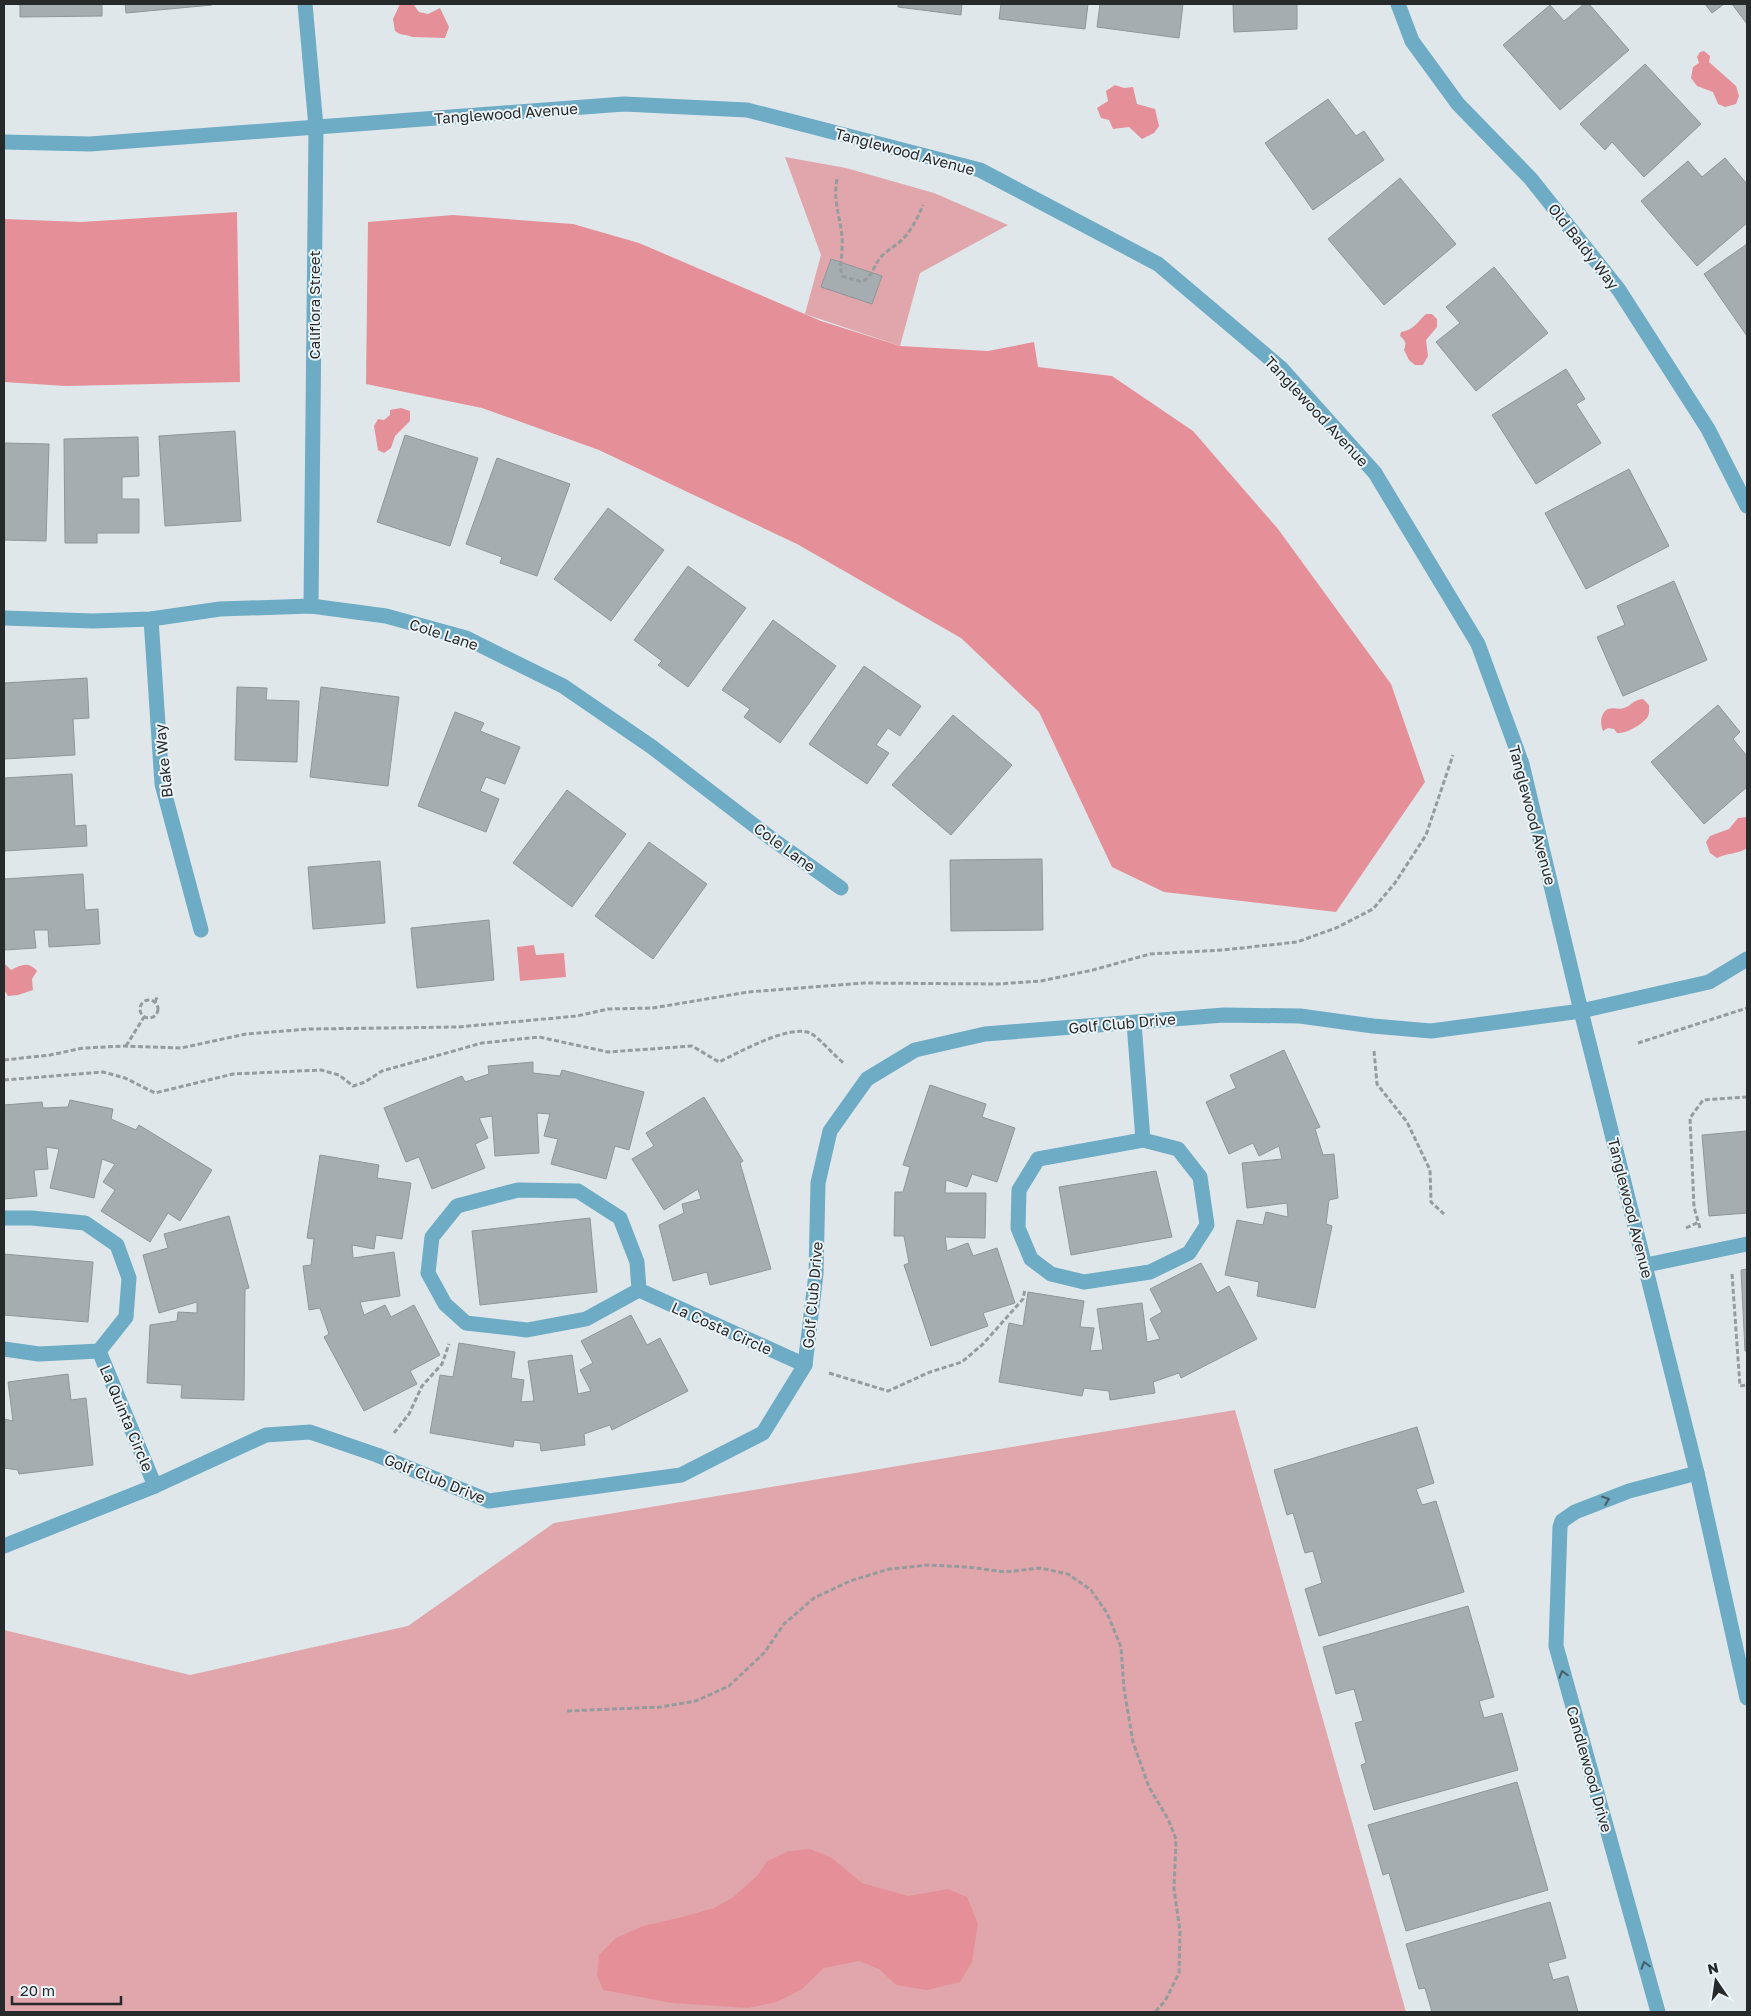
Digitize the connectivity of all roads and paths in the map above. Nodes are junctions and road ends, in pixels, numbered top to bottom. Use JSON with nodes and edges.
{"nodes":[{"id":1,"x":305,"y":4,"type":"edge"},
{"id":2,"x":1398,"y":4,"type":"edge"},
{"id":3,"x":316,"y":127,"type":"junction"},
{"id":4,"x":4,"y":142,"type":"edge"},
{"id":5,"x":837,"y":179,"type":"dead end"},
{"id":6,"x":923,"y":205,"type":"dead end"},
{"id":7,"x":1747,"y":506,"type":"edge"},
{"id":8,"x":312,"y":606,"type":"junction"},
{"id":9,"x":4,"y":618,"type":"edge"},
{"id":10,"x":151,"y":618,"type":"junction"},
{"id":11,"x":1453,"y":755,"type":"dead end"},
{"id":12,"x":841,"y":888,"type":"dead end"},
{"id":13,"x":201,"y":930,"type":"dead end"},
{"id":14,"x":1747,"y":960,"type":"edge"},
{"id":15,"x":158,"y":995,"type":"dead end"},
{"id":16,"x":155,"y":1002,"type":"junction"},
{"id":17,"x":1747,"y":1008,"type":"edge"},
{"id":18,"x":1581,"y":1011,"type":"junction"},
{"id":19,"x":144,"y":1017,"type":"junction"},
{"id":20,"x":1134,"y":1023,"type":"junction"},
{"id":21,"x":1373,"y":1026,"type":"junction"},
{"id":22,"x":1638,"y":1043,"type":"dead end"},
{"id":23,"x":126,"y":1046,"type":"junction"},
{"id":24,"x":4,"y":1060,"type":"edge"},
{"id":25,"x":867,"y":1079,"type":"junction"},
{"id":26,"x":4,"y":1080,"type":"edge"},
{"id":27,"x":1747,"y":1098,"type":"edge"},
{"id":28,"x":1143,"y":1140,"type":"junction"},
{"id":29,"x":1444,"y":1214,"type":"dead end"},
{"id":30,"x":4,"y":1218,"type":"edge"},
{"id":31,"x":1699,"y":1222,"type":"junction"},
{"id":32,"x":1680,"y":1230,"type":"dead end"},
{"id":33,"x":1747,"y":1244,"type":"edge"},
{"id":34,"x":1705,"y":1252,"type":"junction"},
{"id":35,"x":1031,"y":1259,"type":"junction"},
{"id":36,"x":1646,"y":1265,"type":"junction"},
{"id":37,"x":639,"y":1290,"type":"junction"},
{"id":38,"x":466,"y":1323,"type":"junction"},
{"id":39,"x":4,"y":1349,"type":"edge"},
{"id":40,"x":99,"y":1351,"type":"junction"},
{"id":41,"x":805,"y":1365,"type":"junction"},
{"id":42,"x":1747,"y":1386,"type":"edge"},
{"id":43,"x":377,"y":1456,"type":"junction"},
{"id":44,"x":1697,"y":1473,"type":"junction"},
{"id":45,"x":156,"y":1486,"type":"junction"},
{"id":46,"x":4,"y":1546,"type":"edge"},
{"id":47,"x":1747,"y":1698,"type":"edge"},
{"id":48,"x":567,"y":1711,"type":"dead end"},
{"id":49,"x":1155,"y":2012,"type":"edge"},
{"id":50,"x":1658,"y":2012,"type":"edge"}],
"edges":[{"from":1,"to":3,"type":"street","name":"Califlora Street"},
{"from":2,"to":7,"type":"street","name":"Old Baldy Way"},
{"from":3,"to":4,"type":"street","name":"Tanglewood Avenue"},
{"from":3,"to":8,"type":"street","name":"Califlora Street"},
{"from":3,"to":18,"type":"street","name":"Tanglewood Avenue"},
{"from":5,"to":6,"type":"path"},
{"from":8,"to":10,"type":"street","name":"Cole Lane"},
{"from":8,"to":12,"type":"street","name":"Cole Lane"},
{"from":9,"to":10,"type":"street","name":"Cole Lane"},
{"from":10,"to":13,"type":"street","name":"Blake Way"},
{"from":11,"to":23,"type":"path"},
{"from":14,"to":18,"type":"street","name":"Golf Club Drive"},
{"from":15,"to":16,"type":"path"},
{"from":16,"to":19,"type":"path"},
{"from":16,"to":19,"type":"path"},
{"from":17,"to":22,"type":"path"},
{"from":18,"to":21,"type":"street","name":"Golf Club Drive"},
{"from":18,"to":36,"type":"street","name":"Tanglewood Avenue"},
{"from":19,"to":23,"type":"path"},
{"from":20,"to":21,"type":"street","name":"Golf Club Drive"},
{"from":20,"to":25,"type":"street","name":"Golf Club Drive"},
{"from":20,"to":28,"type":"street"},
{"from":21,"to":29,"type":"path"},
{"from":23,"to":24,"type":"path"},
{"from":25,"to":26,"type":"path"},
{"from":25,"to":41,"type":"street","name":"Golf Club Drive"},
{"from":27,"to":31,"type":"path"},
{"from":28,"to":35,"type":"street"},
{"from":28,"to":35,"type":"street"},
{"from":30,"to":40,"type":"street","name":"La Quinta Circle"},
{"from":31,"to":32,"type":"path"},
{"from":31,"to":34,"type":"path"},
{"from":33,"to":34,"type":"street"},
{"from":34,"to":36,"type":"street"},
{"from":34,"to":42,"type":"path"},
{"from":35,"to":41,"type":"path"},
{"from":36,"to":44,"type":"street","name":"Tanglewood Avenue"},
{"from":37,"to":38,"type":"street"},
{"from":37,"to":38,"type":"street"},
{"from":37,"to":41,"type":"street","name":"La Costa Circle"},
{"from":38,"to":43,"type":"path"},
{"from":39,"to":40,"type":"street","name":"La Quinta Circle"},
{"from":40,"to":45,"type":"street","name":"La Quinta Circle"},
{"from":41,"to":43,"type":"street","name":"Golf Club Drive"},
{"from":43,"to":45,"type":"street","name":"Golf Club Drive"},
{"from":44,"to":47,"type":"street","name":"Tanglewood Avenue"},
{"from":50,"to":44,"type":"street","name":"Candlewood Drive","one_way":true},
{"from":45,"to":46,"type":"street","name":"Golf Club Drive"},
{"from":48,"to":49,"type":"path"}]}
